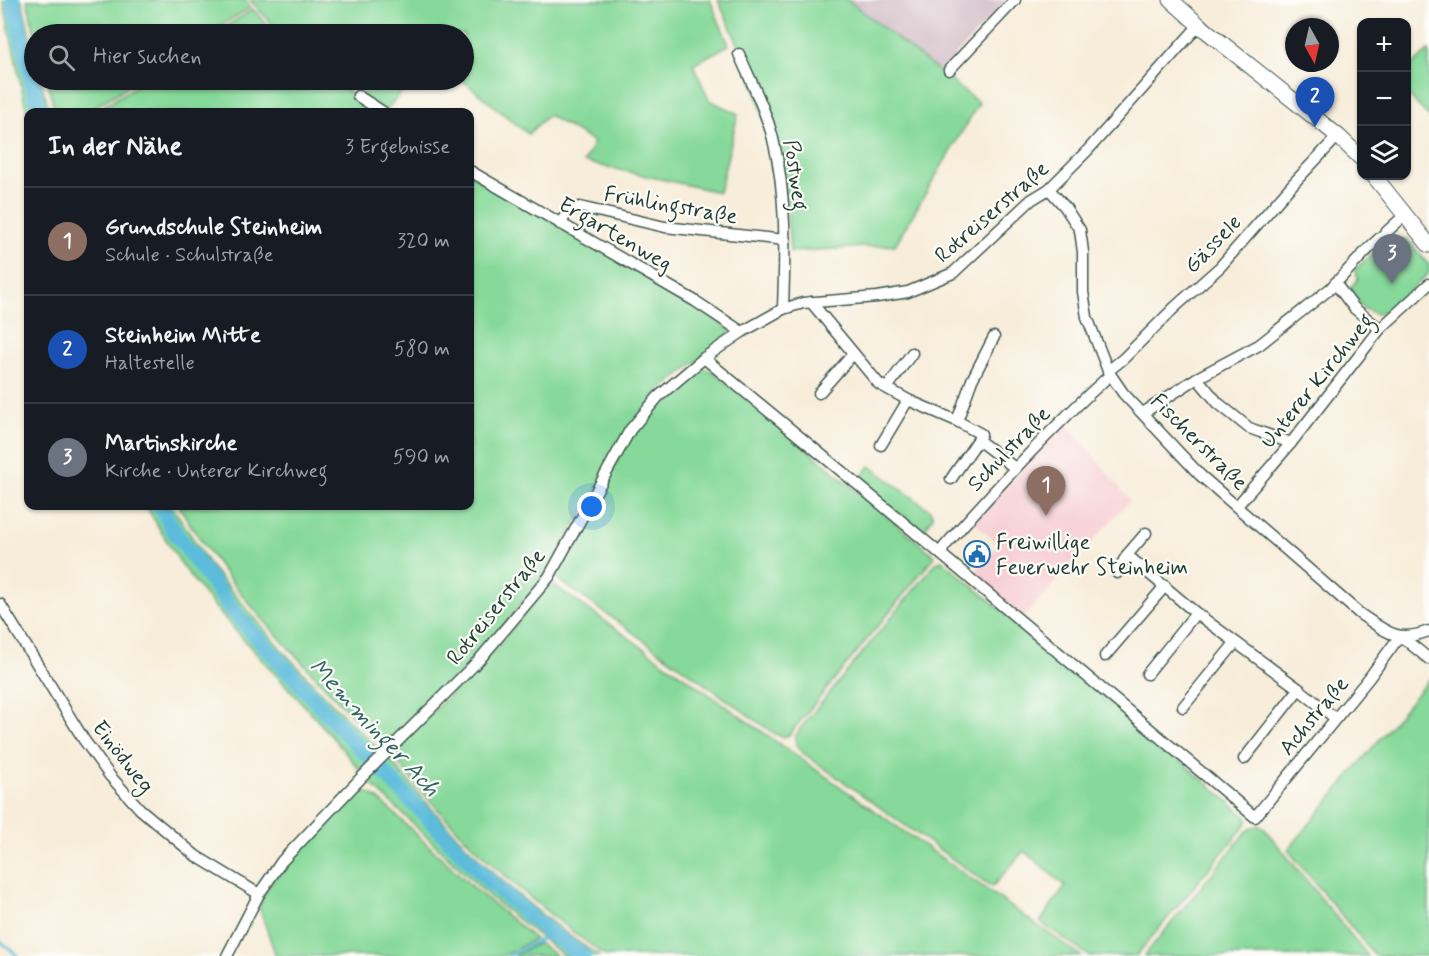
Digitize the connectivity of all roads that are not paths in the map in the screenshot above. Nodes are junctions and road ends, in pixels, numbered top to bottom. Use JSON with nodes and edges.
{"nodes":[{"id":1,"x":1015,"y":0,"type":"edge"},
{"id":2,"x":1171,"y":0,"type":"edge"},
{"id":3,"x":1199,"y":25,"type":"junction"},
{"id":4,"x":739,"y":54,"type":"dead end"},
{"id":5,"x":949,"y":70,"type":"dead end"},
{"id":6,"x":358,"y":96,"type":"dead end"},
{"id":7,"x":377,"y":108,"type":"edge"},
{"id":8,"x":1338,"y":136,"type":"junction"},
{"id":9,"x":1357,"y":154,"type":"edge"},
{"id":10,"x":474,"y":173,"type":"edge"},
{"id":11,"x":1377,"y":180,"type":"edge"},
{"id":12,"x":1049,"y":189,"type":"junction"},
{"id":13,"x":1405,"y":215,"type":"junction"},
{"id":14,"x":560,"y":224,"type":"junction"},
{"id":15,"x":785,"y":240,"type":"junction"},
{"id":16,"x":1429,"y":245,"type":"edge"},
{"id":17,"x":1335,"y":283,"type":"junction"},
{"id":18,"x":1429,"y":284,"type":"edge"},
{"id":19,"x":812,"y":302,"type":"junction"},
{"id":20,"x":783,"y":309,"type":"junction"},
{"id":21,"x":1380,"y":329,"type":"junction"},
{"id":22,"x":742,"y":332,"type":"junction"},
{"id":23,"x":994,"y":337,"type":"dead end"},
{"id":24,"x":912,"y":352,"type":"dead end"},
{"id":25,"x":853,"y":354,"type":"junction"},
{"id":26,"x":704,"y":358,"type":"junction"},
{"id":27,"x":1109,"y":373,"type":"junction"},
{"id":28,"x":1197,"y":378,"type":"junction"},
{"id":29,"x":888,"y":388,"type":"junction"},
{"id":30,"x":819,"y":393,"type":"dead end"},
{"id":31,"x":908,"y":400,"type":"junction"},
{"id":32,"x":1143,"y":413,"type":"junction"},
{"id":33,"x":957,"y":421,"type":"junction"},
{"id":34,"x":978,"y":440,"type":"junction"},
{"id":35,"x":1291,"y":443,"type":"junction"},
{"id":36,"x":881,"y":445,"type":"dead end"},
{"id":37,"x":1015,"y":468,"type":"junction"},
{"id":38,"x":951,"y":479,"type":"dead end"},
{"id":39,"x":1238,"y":506,"type":"junction"},
{"id":40,"x":1146,"y":533,"type":"dead end"},
{"id":41,"x":941,"y":554,"type":"junction"},
{"id":42,"x":1127,"y":555,"type":"junction"},
{"id":43,"x":1117,"y":573,"type":"dead end"},
{"id":44,"x":1165,"y":586,"type":"junction"},
{"id":45,"x":0,"y":604,"type":"edge"},
{"id":46,"x":1196,"y":613,"type":"junction"},
{"id":47,"x":1429,"y":631,"type":"edge"},
{"id":48,"x":1400,"y":637,"type":"junction"},
{"id":49,"x":1235,"y":643,"type":"junction"},
{"id":50,"x":1105,"y":657,"type":"dead end"},
{"id":51,"x":1429,"y":659,"type":"edge"},
{"id":52,"x":1147,"y":674,"type":"dead end"},
{"id":53,"x":1299,"y":689,"type":"junction"},
{"id":54,"x":1183,"y":707,"type":"dead end"},
{"id":55,"x":1335,"y":718,"type":"junction"},
{"id":56,"x":1244,"y":759,"type":"dead end"},
{"id":57,"x":259,"y":894,"type":"junction"},
{"id":58,"x":227,"y":956,"type":"edge"}],
"edges":[{"from":1,"to":5,"type":"street"},
{"from":2,"to":3,"type":"street"},
{"from":3,"to":8,"type":"street"},
{"from":3,"to":12,"type":"street","name":"Rotreiserstraße"},
{"from":4,"to":15,"type":"street","name":"Postweg"},
{"from":6,"to":7,"type":"street"},
{"from":8,"to":9,"type":"street"},
{"from":8,"to":27,"type":"street","name":"Gässele"},
{"from":10,"to":14,"type":"street","name":"Ergartenweg"},
{"from":11,"to":13,"type":"street"},
{"from":12,"to":19,"type":"street","name":"Rotreiserstraße"},
{"from":12,"to":27,"type":"street","name":"Fischerstraße"},
{"from":13,"to":16,"type":"street"},
{"from":13,"to":17,"type":"street"},
{"from":14,"to":15,"type":"street","name":"Frühlingstraße"},
{"from":14,"to":22,"type":"street","name":"Ergartenweg"},
{"from":15,"to":20,"type":"street","name":"Postweg"},
{"from":17,"to":21,"type":"street"},
{"from":17,"to":28,"type":"street"},
{"from":18,"to":21,"type":"street","name":"Unterer Kirchweg"},
{"from":19,"to":20,"type":"street","name":"Rotreiserstraße"},
{"from":19,"to":25,"type":"street"},
{"from":20,"to":22,"type":"street","name":"Rotreiserstraße"},
{"from":21,"to":35,"type":"street","name":"Unterer Kirchweg"},
{"from":22,"to":26,"type":"street","name":"Rotreiserstraße"},
{"from":23,"to":33,"type":"street"},
{"from":24,"to":29,"type":"street"},
{"from":25,"to":29,"type":"street"},
{"from":25,"to":30,"type":"street"},
{"from":26,"to":41,"type":"street"},
{"from":26,"to":57,"type":"street","name":"Rotreiserstraße"},
{"from":27,"to":32,"type":"street","name":"Fischerstraße"},
{"from":27,"to":37,"type":"street","name":"Schulstraße"},
{"from":28,"to":32,"type":"street"},
{"from":28,"to":35,"type":"street"},
{"from":29,"to":31,"type":"street"},
{"from":31,"to":33,"type":"street"},
{"from":31,"to":36,"type":"street"},
{"from":32,"to":39,"type":"street","name":"Fischerstraße"},
{"from":33,"to":34,"type":"street"},
{"from":34,"to":37,"type":"street"},
{"from":34,"to":38,"type":"street"},
{"from":35,"to":39,"type":"street","name":"Unterer Kirchweg"},
{"from":37,"to":41,"type":"street","name":"Schulstraße"},
{"from":39,"to":48,"type":"street","name":"Fischerstraße"},
{"from":40,"to":42,"type":"street"},
{"from":41,"to":55,"type":"street","name":"Achstraße"},
{"from":42,"to":43,"type":"street"},
{"from":42,"to":44,"type":"street"},
{"from":44,"to":46,"type":"street"},
{"from":44,"to":50,"type":"street"},
{"from":45,"to":57,"type":"street","name":"Einödweg"},
{"from":46,"to":49,"type":"street"},
{"from":46,"to":52,"type":"street"},
{"from":47,"to":48,"type":"street"},
{"from":48,"to":51,"type":"street","name":"Fischerstraße"},
{"from":48,"to":55,"type":"street","name":"Achstraße"},
{"from":49,"to":53,"type":"street"},
{"from":49,"to":54,"type":"street"},
{"from":53,"to":55,"type":"street"},
{"from":53,"to":56,"type":"street"},
{"from":57,"to":58,"type":"street","name":"Rotreiserstraße"}]}
